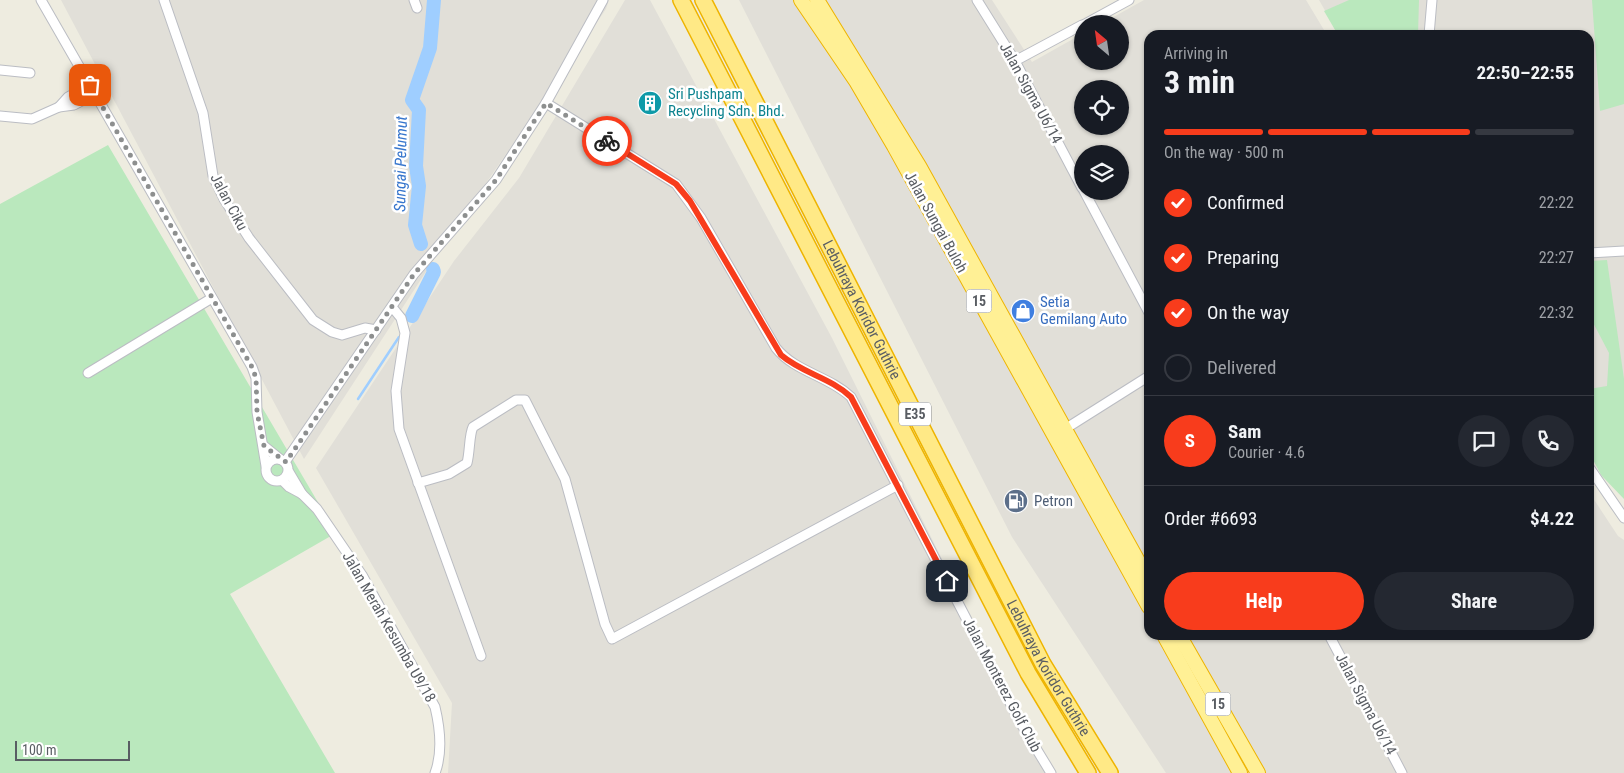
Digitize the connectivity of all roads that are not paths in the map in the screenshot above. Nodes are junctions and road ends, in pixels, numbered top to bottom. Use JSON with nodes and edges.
{"nodes":[{"id":1,"x":40,"y":0,"type":"edge"},
{"id":2,"x":164,"y":0,"type":"edge"},
{"id":3,"x":604,"y":0,"type":"edge"},
{"id":4,"x":681,"y":0,"type":"edge"},
{"id":5,"x":703,"y":0,"type":"edge"},
{"id":6,"x":801,"y":0,"type":"edge"},
{"id":7,"x":817,"y":0,"type":"edge"},
{"id":8,"x":977,"y":0,"type":"edge"},
{"id":9,"x":1129,"y":0,"type":"edge"},
{"id":10,"x":1432,"y":0,"type":"edge"},
{"id":11,"x":1101,"y":15,"type":"edge"},
{"id":12,"x":1074,"y":29,"type":"edge"},
{"id":13,"x":1430,"y":30,"type":"edge"},
{"id":14,"x":1015,"y":61,"type":"junction"},
{"id":15,"x":0,"y":70,"type":"edge"},
{"id":16,"x":30,"y":73,"type":"dead end"},
{"id":17,"x":92,"y":90,"type":"junction"},
{"id":18,"x":546,"y":103,"type":"junction"},
{"id":19,"x":0,"y":116,"type":"edge"},
{"id":20,"x":1074,"y":173,"type":"edge"},
{"id":21,"x":1088,"y":200,"type":"edge"},
{"id":22,"x":1624,"y":250,"type":"edge"},
{"id":23,"x":1594,"y":253,"type":"edge"},
{"id":24,"x":212,"y":298,"type":"junction"},
{"id":25,"x":1144,"y":304,"type":"edge"},
{"id":26,"x":392,"y":308,"type":"junction"},
{"id":27,"x":376,"y":330,"type":"junction"},
{"id":28,"x":88,"y":373,"type":"dead end"},
{"id":29,"x":1144,"y":379,"type":"edge"},
{"id":30,"x":1065,"y":429,"type":"junction"},
{"id":31,"x":264,"y":446,"type":"junction"},
{"id":32,"x":283,"y":460,"type":"junction"},
{"id":33,"x":266,"y":466,"type":"junction"},
{"id":34,"x":289,"y":472,"type":"junction"},
{"id":35,"x":1594,"y":474,"type":"edge"},
{"id":36,"x":283,"y":481,"type":"junction"},
{"id":37,"x":418,"y":483,"type":"junction"},
{"id":38,"x":898,"y":485,"type":"junction"},
{"id":39,"x":302,"y":494,"type":"junction"},
{"id":40,"x":1624,"y":518,"type":"edge"},
{"id":41,"x":1144,"y":572,"type":"edge"},
{"id":42,"x":1144,"y":598,"type":"edge"},
{"id":43,"x":1167,"y":640,"type":"edge"},
{"id":44,"x":1182,"y":640,"type":"edge"},
{"id":45,"x":1332,"y":640,"type":"edge"},
{"id":46,"x":481,"y":656,"type":"dead end"},
{"id":47,"x":435,"y":773,"type":"edge"},
{"id":48,"x":1051,"y":773,"type":"edge"},
{"id":49,"x":1088,"y":773,"type":"edge"},
{"id":50,"x":1110,"y":773,"type":"edge"},
{"id":51,"x":1240,"y":773,"type":"edge"},
{"id":52,"x":1258,"y":773,"type":"edge"},
{"id":53,"x":1402,"y":773,"type":"edge"}],
"edges":[{"from":1,"to":17,"type":"street"},
{"from":2,"to":27,"type":"street","name":"Jalan Ciku"},
{"from":3,"to":18,"type":"street"},
{"from":4,"to":49,"type":"highway","name":"Lebuhraya Koridor Guthrie","number":"E35"},
{"from":5,"to":50,"type":"highway","name":"Lebuhraya Koridor Guthrie","number":"E35"},
{"from":6,"to":42,"type":"highway","name":"Jalan Sungai Buloh","number":"15"},
{"from":7,"to":30,"type":"highway","name":"Jalan Sungai Buloh","number":"15"},
{"from":8,"to":14,"type":"street","name":"Jalan Sigma U6/14"},
{"from":9,"to":11,"type":"street"},
{"from":10,"to":13,"type":"street"},
{"from":12,"to":14,"type":"street"},
{"from":14,"to":20,"type":"street","name":"Jalan Sigma U6/14"},
{"from":15,"to":16,"type":"street"},
{"from":17,"to":19,"type":"street"},
{"from":17,"to":24,"type":"street"},
{"from":18,"to":26,"type":"street"},
{"from":18,"to":38,"type":"street","name":"Jalan Monterez Golf Club"},
{"from":21,"to":25,"type":"street","name":"Jalan Sigma U6/14"},
{"from":22,"to":23,"type":"street"},
{"from":24,"to":28,"type":"street"},
{"from":24,"to":31,"type":"street"},
{"from":26,"to":27,"type":"street"},
{"from":26,"to":37,"type":"street"},
{"from":27,"to":32,"type":"street"},
{"from":29,"to":30,"type":"street"},
{"from":30,"to":41,"type":"highway","name":"Jalan Sungai Buloh","number":"15"},
{"from":31,"to":32,"type":"street"},
{"from":31,"to":33,"type":"street"},
{"from":32,"to":33,"type":"street"},
{"from":32,"to":34,"type":"street"},
{"from":33,"to":36,"type":"street"},
{"from":34,"to":36,"type":"street"},
{"from":34,"to":39,"type":"street"},
{"from":35,"to":40,"type":"street"},
{"from":36,"to":39,"type":"street"},
{"from":37,"to":38,"type":"street"},
{"from":37,"to":46,"type":"street"},
{"from":38,"to":48,"type":"street","name":"Jalan Monterez Golf Club"},
{"from":39,"to":47,"type":"street","name":"Jalan Merah Kesumba U9/18"},
{"from":43,"to":51,"type":"highway","number":"15"},
{"from":44,"to":52,"type":"highway","number":"15"},
{"from":45,"to":53,"type":"street","name":"Jalan Sigma U6/14"}]}
